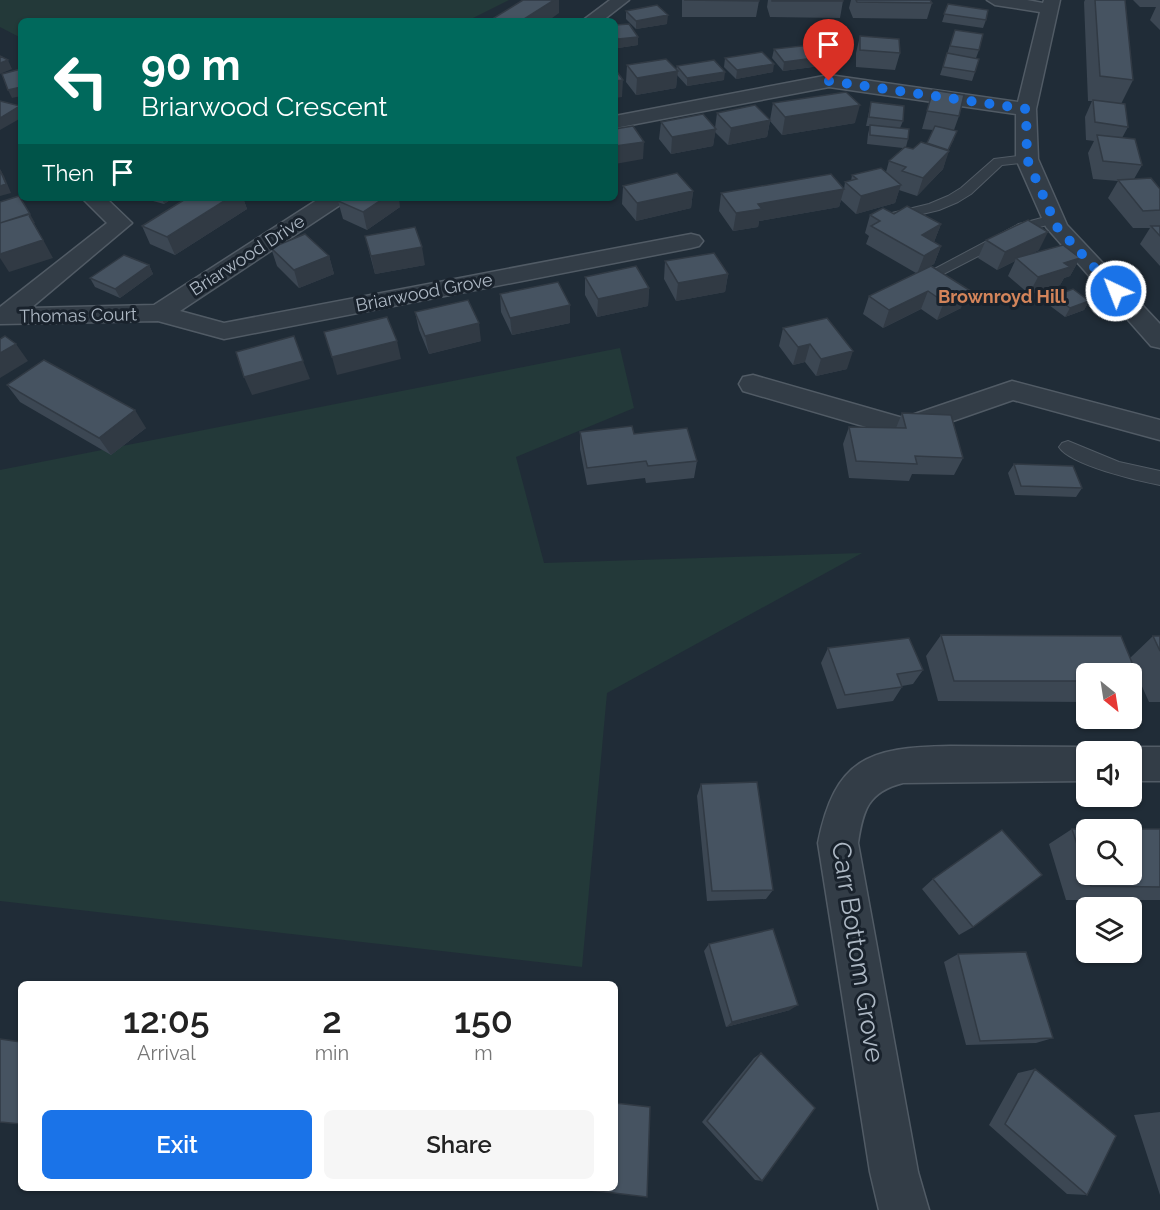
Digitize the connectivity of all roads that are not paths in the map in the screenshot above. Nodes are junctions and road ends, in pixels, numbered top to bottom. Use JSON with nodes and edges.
{"nodes":[{"id":1,"x":621,"y":0,"type":"edge"},
{"id":2,"x":995,"y":0,"type":"edge"},
{"id":3,"x":1052,"y":4,"type":"edge"},
{"id":4,"x":595,"y":18,"type":"edge"},
{"id":5,"x":1026,"y":109,"type":"junction"},
{"id":6,"x":618,"y":121,"type":"edge"},
{"id":7,"x":1027,"y":159,"type":"junction"},
{"id":8,"x":96,"y":201,"type":"edge"},
{"id":9,"x":330,"y":201,"type":"edge"},
{"id":10,"x":884,"y":219,"type":"edge"},
{"id":11,"x":1053,"y":219,"type":"junction"},
{"id":12,"x":691,"y":241,"type":"dead end"},
{"id":13,"x":902,"y":290,"type":"edge"},
{"id":14,"x":159,"y":313,"type":"junction"},
{"id":15,"x":1160,"y":340,"type":"edge"},
{"id":16,"x":753,"y":384,"type":"dead end"},
{"id":17,"x":1160,"y":430,"type":"edge"},
{"id":18,"x":1068,"y":447,"type":"dead end"},
{"id":19,"x":1160,"y":478,"type":"edge"},
{"id":20,"x":1076,"y":764,"type":"edge"},
{"id":21,"x":1142,"y":764,"type":"edge"},
{"id":22,"x":1160,"y":764,"type":"edge"},
{"id":23,"x":904,"y":1210,"type":"edge"}],
"edges":[{"from":1,"to":4,"type":"street"},
{"from":2,"to":3,"type":"street"},
{"from":3,"to":5,"type":"street"},
{"from":5,"to":6,"type":"street"},
{"from":5,"to":7,"type":"street"},
{"from":7,"to":10,"type":"lane"},
{"from":7,"to":11,"type":"street"},
{"from":8,"to":14,"type":"street","name":"Thomas Court"},
{"from":9,"to":14,"type":"street","name":"Briarwood Drive"},
{"from":11,"to":13,"type":"lane"},
{"from":11,"to":15,"type":"street"},
{"from":12,"to":14,"type":"street","name":"Briarwood Grove"},
{"from":16,"to":17,"type":"street"},
{"from":18,"to":19,"type":"lane"},
{"from":20,"to":23,"type":"street","name":"Carr Bottom Grove"},
{"from":21,"to":22,"type":"street"}]}
